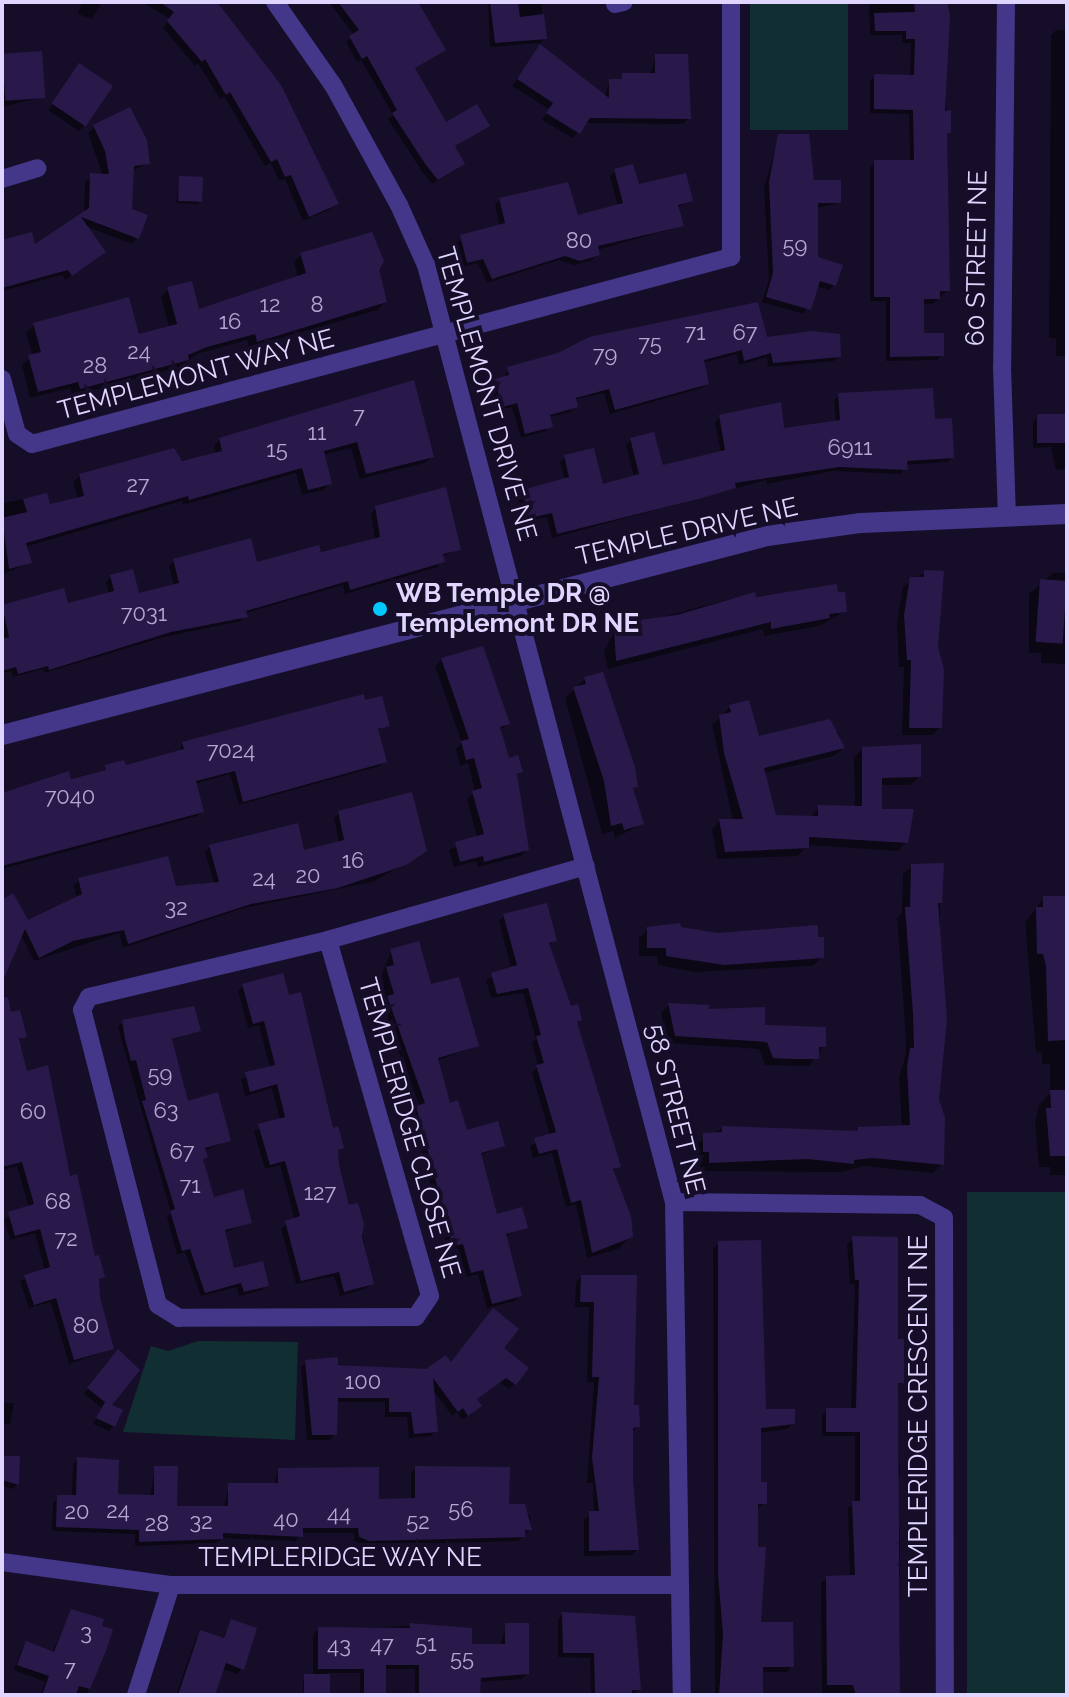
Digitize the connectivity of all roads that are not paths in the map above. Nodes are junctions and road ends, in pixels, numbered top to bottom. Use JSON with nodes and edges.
{"nodes":[{"id":1,"x":275,"y":2,"type":"edge"},
{"id":2,"x":731,"y":2,"type":"edge"},
{"id":3,"x":1006,"y":2,"type":"edge"},
{"id":4,"x":37,"y":168,"type":"dead end"},
{"id":5,"x":2,"y":179,"type":"edge"},
{"id":6,"x":447,"y":337,"type":"junction"},
{"id":7,"x":2,"y":379,"type":"edge"},
{"id":8,"x":1007,"y":514,"type":"junction"},
{"id":9,"x":1067,"y":514,"type":"edge"},
{"id":10,"x":517,"y":598,"type":"junction"},
{"id":11,"x":2,"y":735,"type":"edge"},
{"id":12,"x":586,"y":866,"type":"junction"},
{"id":13,"x":328,"y":940,"type":"junction"},
{"id":14,"x":674,"y":1202,"type":"junction"},
{"id":15,"x":2,"y":1562,"type":"edge"},
{"id":16,"x":171,"y":1585,"type":"junction"},
{"id":17,"x":680,"y":1585,"type":"junction"},
{"id":18,"x":136,"y":1695,"type":"edge"},
{"id":19,"x":682,"y":1695,"type":"edge"},
{"id":20,"x":945,"y":1695,"type":"edge"}],
"edges":[{"from":1,"to":6,"type":"street","name":"TEMPLEMONT DRIVE NE"},
{"from":2,"to":6,"type":"street","name":"TEMPLEMONT WAY NE"},
{"from":3,"to":8,"type":"street","name":"60 STREET NE"},
{"from":4,"to":5,"type":"street"},
{"from":6,"to":7,"type":"street","name":"TEMPLEMONT WAY NE"},
{"from":6,"to":10,"type":"street","name":"TEMPLEMONT DRIVE NE"},
{"from":8,"to":9,"type":"street","name":"TEMPLE DRIVE NE"},
{"from":8,"to":10,"type":"street","name":"TEMPLE DRIVE NE"},
{"from":10,"to":11,"type":"street","name":"TEMPLE DRIVE NE"},
{"from":10,"to":12,"type":"street","name":"58 STREET NE"},
{"from":12,"to":13,"type":"street","name":"TEMPLERIDGE CLOSE NE"},
{"from":12,"to":14,"type":"street","name":"58 STREET NE"},
{"from":13,"to":13,"type":"street","name":"TEMPLERIDGE CLOSE NE"},
{"from":14,"to":17,"type":"street","name":"58 STREET NE"},
{"from":14,"to":20,"type":"street","name":"TEMPLERIDGE CRESCENT NE"},
{"from":15,"to":16,"type":"street","name":"TEMPLERIDGE WAY NE"},
{"from":16,"to":17,"type":"street","name":"TEMPLERIDGE WAY NE"},
{"from":16,"to":18,"type":"street"},
{"from":17,"to":19,"type":"street","name":"58 STREET NE"}]}
